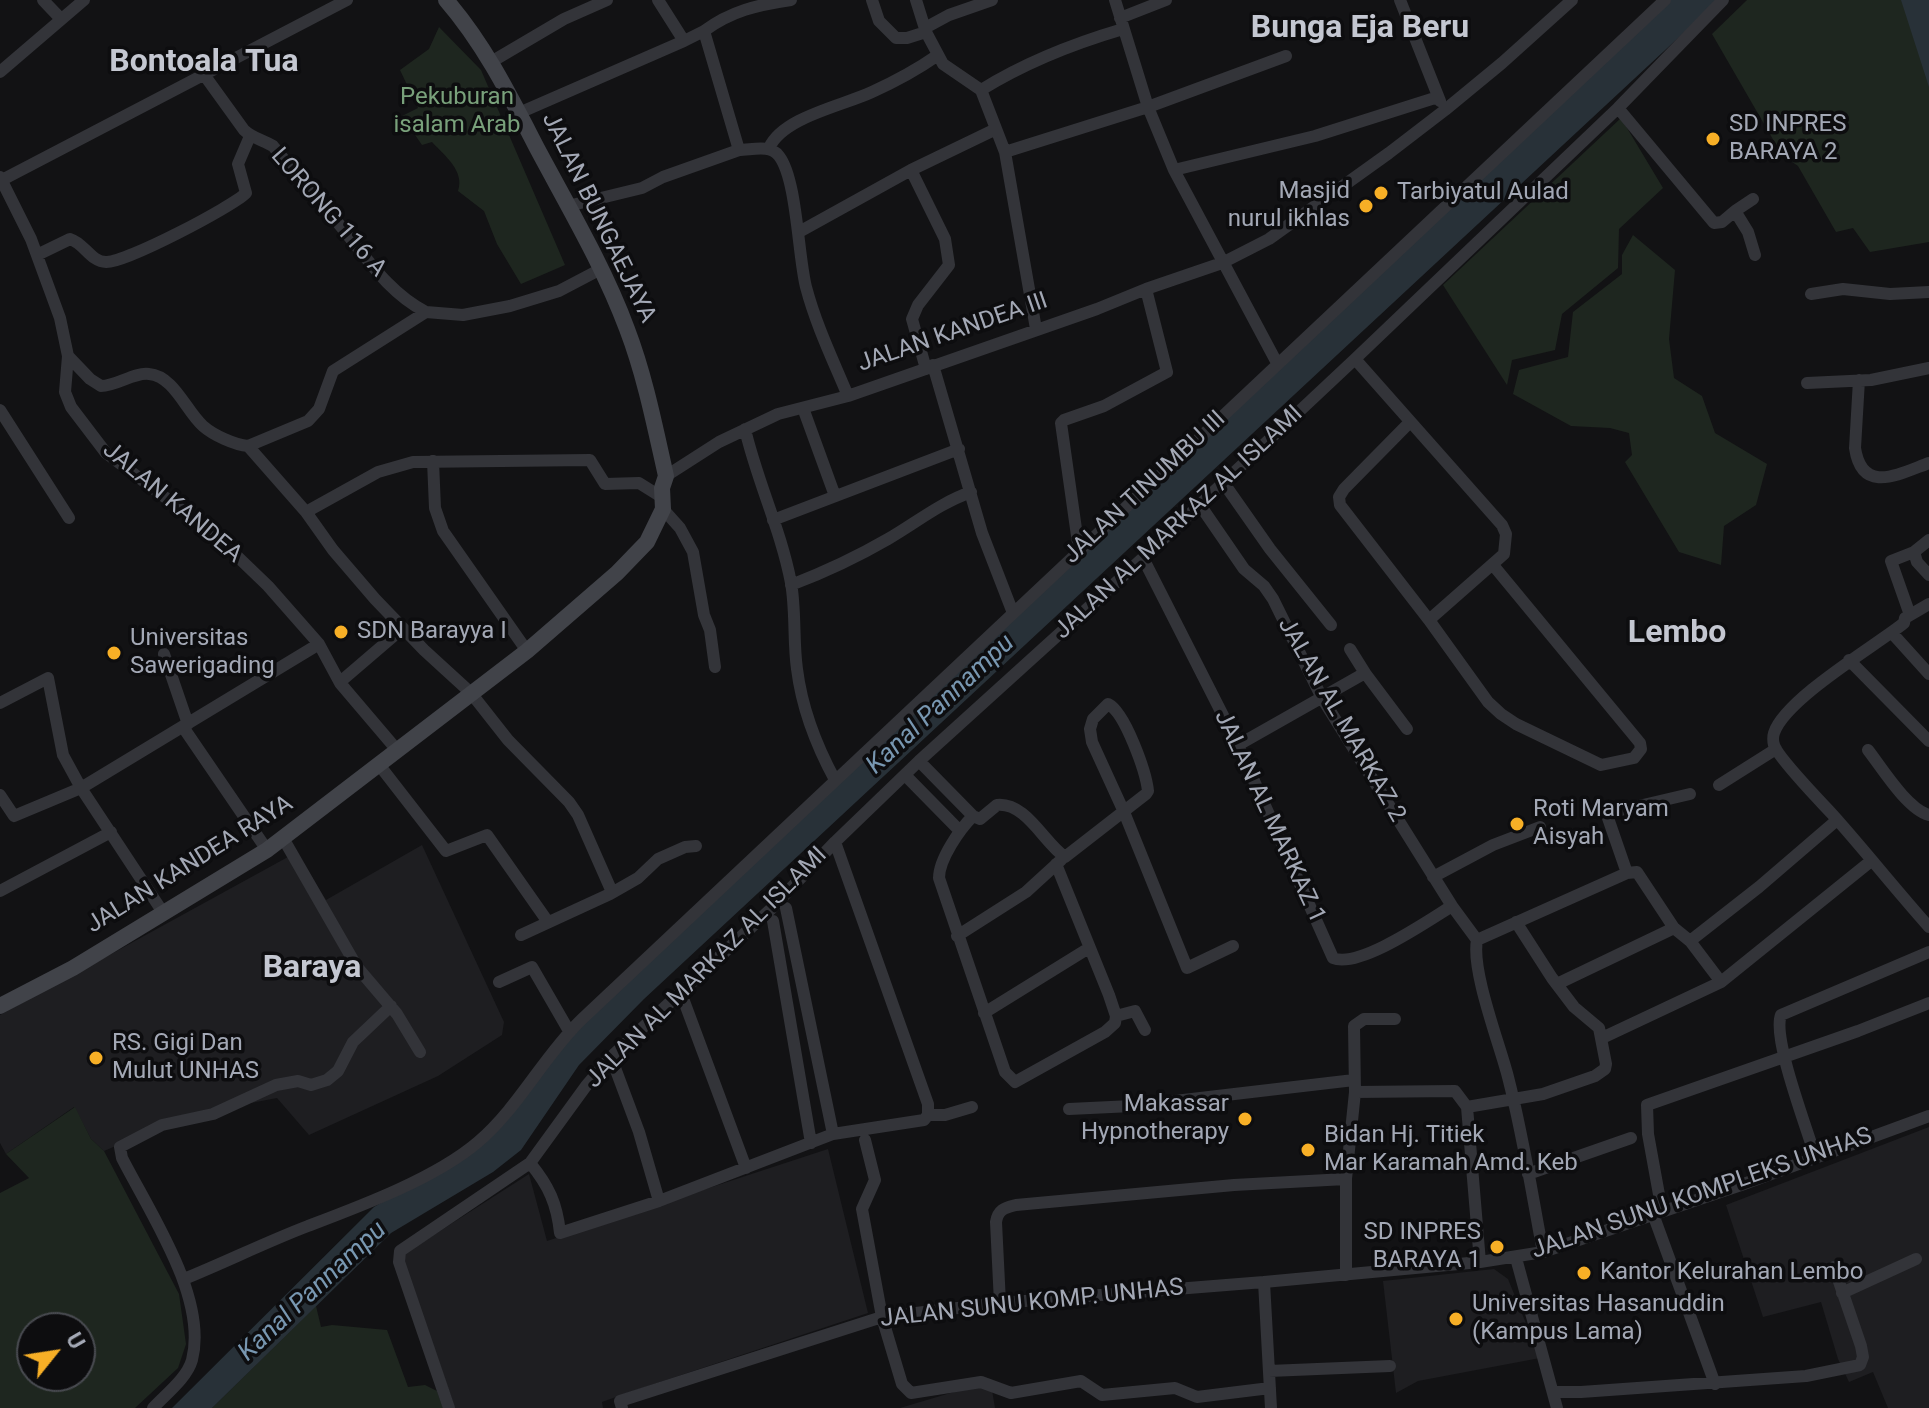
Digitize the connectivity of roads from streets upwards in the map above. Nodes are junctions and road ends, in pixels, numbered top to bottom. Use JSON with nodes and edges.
{"nodes":[{"id":1,"x":43,"y":0,"type":"edge"},
{"id":2,"x":84,"y":0,"type":"edge"},
{"id":3,"x":347,"y":0,"type":"edge"},
{"id":4,"x":446,"y":0,"type":"edge"},
{"id":5,"x":607,"y":0,"type":"edge"},
{"id":6,"x":658,"y":0,"type":"edge"},
{"id":7,"x":791,"y":0,"type":"edge"},
{"id":8,"x":872,"y":0,"type":"edge"},
{"id":9,"x":916,"y":0,"type":"edge"},
{"id":10,"x":992,"y":0,"type":"edge"},
{"id":11,"x":1115,"y":0,"type":"edge"},
{"id":12,"x":1166,"y":0,"type":"edge"},
{"id":13,"x":1400,"y":0,"type":"edge"},
{"id":14,"x":1572,"y":0,"type":"edge"},
{"id":15,"x":1665,"y":0,"type":"edge"},
{"id":16,"x":1723,"y":0,"type":"edge"},
{"id":17,"x":61,"y":19,"type":"junction"},
{"id":18,"x":1121,"y":24,"type":"junction"},
{"id":19,"x":925,"y":30,"type":"junction"},
{"id":20,"x":704,"y":31,"type":"junction"},
{"id":21,"x":684,"y":41,"type":"junction"},
{"id":22,"x":938,"y":55,"type":"junction"},
{"id":23,"x":1286,"y":56,"type":"dead end"},
{"id":24,"x":491,"y":62,"type":"junction"},
{"id":25,"x":0,"y":72,"type":"edge"},
{"id":26,"x":205,"y":76,"type":"junction"},
{"id":27,"x":981,"y":90,"type":"junction"},
{"id":28,"x":1438,"y":97,"type":"junction"},
{"id":29,"x":1148,"y":107,"type":"junction"},
{"id":30,"x":1618,"y":108,"type":"junction"},
{"id":31,"x":1445,"y":110,"type":"junction"},
{"id":32,"x":519,"y":113,"type":"junction"},
{"id":33,"x":996,"y":129,"type":"junction"},
{"id":34,"x":250,"y":136,"type":"junction"},
{"id":35,"x":769,"y":148,"type":"junction"},
{"id":36,"x":739,"y":150,"type":"junction"},
{"id":37,"x":1005,"y":152,"type":"junction"},
{"id":38,"x":911,"y":170,"type":"junction"},
{"id":39,"x":1174,"y":170,"type":"junction"},
{"id":40,"x":1,"y":178,"type":"edge"},
{"id":41,"x":1753,"y":199,"type":"dead end"},
{"id":42,"x":568,"y":206,"type":"junction"},
{"id":43,"x":1735,"y":211,"type":"junction"},
{"id":44,"x":799,"y":232,"type":"junction"},
{"id":45,"x":37,"y":255,"type":"junction"},
{"id":46,"x":1755,"y":255,"type":"dead end"},
{"id":47,"x":1222,"y":263,"type":"junction"},
{"id":48,"x":599,"y":270,"type":"junction"},
{"id":49,"x":1146,"y":289,"type":"junction"},
{"id":50,"x":1929,"y":292,"type":"edge"},
{"id":51,"x":1811,"y":294,"type":"dead end"},
{"id":52,"x":426,"y":312,"type":"junction"},
{"id":53,"x":1036,"y":329,"type":"junction"},
{"id":54,"x":68,"y":356,"type":"junction"},
{"id":55,"x":1355,"y":359,"type":"junction"},
{"id":56,"x":1277,"y":363,"type":"junction"},
{"id":57,"x":930,"y":367,"type":"junction"},
{"id":58,"x":1929,"y":368,"type":"edge"},
{"id":59,"x":1859,"y":380,"type":"junction"},
{"id":60,"x":1807,"y":383,"type":"dead end"},
{"id":61,"x":848,"y":396,"type":"junction"},
{"id":62,"x":803,"y":408,"type":"junction"},
{"id":63,"x":0,"y":410,"type":"edge"},
{"id":64,"x":1410,"y":422,"type":"junction"},
{"id":65,"x":745,"y":429,"type":"junction"},
{"id":66,"x":248,"y":446,"type":"junction"},
{"id":67,"x":959,"y":449,"type":"junction"},
{"id":68,"x":433,"y":461,"type":"junction"},
{"id":69,"x":1929,"y":463,"type":"edge"},
{"id":70,"x":666,"y":476,"type":"junction"},
{"id":71,"x":1223,"y":482,"type":"junction"},
{"id":72,"x":971,"y":492,"type":"junction"},
{"id":73,"x":835,"y":496,"type":"junction"},
{"id":74,"x":663,"y":503,"type":"junction"},
{"id":75,"x":1200,"y":505,"type":"junction"},
{"id":76,"x":306,"y":512,"type":"junction"},
{"id":77,"x":69,"y":518,"type":"dead end"},
{"id":78,"x":773,"y":520,"type":"junction"},
{"id":79,"x":1929,"y":540,"type":"edge"},
{"id":80,"x":1079,"y":550,"type":"junction"},
{"id":81,"x":1914,"y":552,"type":"junction"},
{"id":82,"x":1143,"y":558,"type":"junction"},
{"id":83,"x":1493,"y":565,"type":"junction"},
{"id":84,"x":1929,"y":575,"type":"edge"},
{"id":85,"x":791,"y":585,"type":"junction"},
{"id":86,"x":1929,"y":604,"type":"edge"},
{"id":87,"x":1013,"y":613,"type":"junction"},
{"id":88,"x":1910,"y":615,"type":"junction"},
{"id":89,"x":1429,"y":620,"type":"junction"},
{"id":90,"x":1331,"y":625,"type":"dead end"},
{"id":91,"x":403,"y":628,"type":"junction"},
{"id":92,"x":1892,"y":633,"type":"junction"},
{"id":93,"x":319,"y":644,"type":"junction"},
{"id":94,"x":1350,"y":649,"type":"dead end"},
{"id":95,"x":527,"y":651,"type":"junction"},
{"id":96,"x":164,"y":654,"type":"dead end"},
{"id":97,"x":1849,"y":660,"type":"junction"},
{"id":98,"x":715,"y":667,"type":"dead end"},
{"id":99,"x":1365,"y":673,"type":"junction"},
{"id":100,"x":1929,"y":674,"type":"edge"},
{"id":101,"x":340,"y":682,"type":"junction"},
{"id":102,"x":471,"y":693,"type":"junction"},
{"id":103,"x":1322,"y":698,"type":"junction"},
{"id":104,"x":0,"y":703,"type":"edge"},
{"id":105,"x":186,"y":726,"type":"junction"},
{"id":106,"x":1407,"y":729,"type":"dead end"},
{"id":107,"x":1929,"y":741,"type":"edge"},
{"id":108,"x":1238,"y":745,"type":"junction"},
{"id":109,"x":1776,"y":749,"type":"junction"},
{"id":110,"x":397,"y":750,"type":"junction"},
{"id":111,"x":1868,"y":750,"type":"dead end"},
{"id":112,"x":919,"y":761,"type":"junction"},
{"id":113,"x":380,"y":766,"type":"junction"},
{"id":114,"x":905,"y":775,"type":"junction"},
{"id":115,"x":835,"y":780,"type":"junction"},
{"id":116,"x":1719,"y":785,"type":"dead end"},
{"id":117,"x":81,"y":788,"type":"junction"},
{"id":118,"x":1690,"y":794,"type":"dead end"},
{"id":119,"x":0,"y":795,"type":"edge"},
{"id":120,"x":1124,"y":812,"type":"junction"},
{"id":121,"x":1929,"y":815,"type":"edge"},
{"id":122,"x":973,"y":816,"type":"junction"},
{"id":123,"x":1837,"y":820,"type":"junction"},
{"id":124,"x":1540,"y":827,"type":"dead end"},
{"id":125,"x":959,"y":830,"type":"junction"},
{"id":126,"x":111,"y":832,"type":"junction"},
{"id":127,"x":283,"y":838,"type":"junction"},
{"id":128,"x":835,"y":842,"type":"junction"},
{"id":129,"x":696,"y":846,"type":"dead end"},
{"id":130,"x":267,"y":850,"type":"junction"},
{"id":131,"x":1060,"y":861,"type":"junction"},
{"id":132,"x":1871,"y":861,"type":"junction"},
{"id":133,"x":1627,"y":873,"type":"junction"},
{"id":134,"x":1433,"y":877,"type":"junction"},
{"id":135,"x":0,"y":891,"type":"edge"},
{"id":136,"x":612,"y":892,"type":"junction"},
{"id":137,"x":1452,"y":906,"type":"junction"},
{"id":138,"x":786,"y":908,"type":"dead end"},
{"id":139,"x":164,"y":914,"type":"junction"},
{"id":140,"x":773,"y":921,"type":"dead end"},
{"id":141,"x":548,"y":922,"type":"junction"},
{"id":142,"x":1516,"y":922,"type":"junction"},
{"id":143,"x":1929,"y":927,"type":"edge"},
{"id":144,"x":1674,"y":928,"type":"junction"},
{"id":145,"x":521,"y":935,"type":"dead end"},
{"id":146,"x":957,"y":936,"type":"junction"},
{"id":147,"x":1477,"y":940,"type":"junction"},
{"id":148,"x":1690,"y":941,"type":"junction"},
{"id":149,"x":1233,"y":946,"type":"dead end"},
{"id":150,"x":1089,"y":948,"type":"junction"},
{"id":151,"x":1929,"y":952,"type":"edge"},
{"id":152,"x":499,"y":982,"type":"dead end"},
{"id":153,"x":1721,"y":982,"type":"junction"},
{"id":154,"x":1557,"y":984,"type":"junction"},
{"id":155,"x":681,"y":993,"type":"junction"},
{"id":156,"x":1929,"y":1003,"type":"edge"},
{"id":157,"x":0,"y":1006,"type":"edge"},
{"id":158,"x":391,"y":1006,"type":"junction"},
{"id":159,"x":984,"y":1013,"type":"junction"},
{"id":160,"x":1116,"y":1016,"type":"junction"},
{"id":161,"x":1395,"y":1019,"type":"dead end"},
{"id":162,"x":1145,"y":1030,"type":"dead end"},
{"id":163,"x":569,"y":1031,"type":"junction"},
{"id":164,"x":1602,"y":1038,"type":"junction"},
{"id":165,"x":420,"y":1052,"type":"dead end"},
{"id":166,"x":611,"y":1057,"type":"junction"},
{"id":167,"x":1785,"y":1058,"type":"junction"},
{"id":168,"x":1354,"y":1086,"type":"junction"},
{"id":169,"x":1514,"y":1101,"type":"junction"},
{"id":170,"x":972,"y":1107,"type":"dead end"},
{"id":171,"x":1467,"y":1107,"type":"junction"},
{"id":172,"x":1069,"y":1109,"type":"dead end"},
{"id":173,"x":928,"y":1115,"type":"junction"},
{"id":174,"x":1929,"y":1116,"type":"edge"},
{"id":175,"x":833,"y":1134,"type":"junction"},
{"id":176,"x":1631,"y":1138,"type":"dead end"},
{"id":177,"x":865,"y":1140,"type":"dead end"},
{"id":178,"x":811,"y":1143,"type":"junction"},
{"id":179,"x":1815,"y":1156,"type":"junction"},
{"id":180,"x":530,"y":1163,"type":"junction"},
{"id":181,"x":746,"y":1168,"type":"junction"},
{"id":182,"x":1528,"y":1174,"type":"junction"},
{"id":183,"x":1346,"y":1179,"type":"junction"},
{"id":184,"x":659,"y":1201,"type":"junction"},
{"id":185,"x":1657,"y":1213,"type":"junction"},
{"id":186,"x":1543,"y":1252,"type":"junction"},
{"id":187,"x":1516,"y":1258,"type":"junction"},
{"id":188,"x":1916,"y":1259,"type":"dead end"},
{"id":189,"x":1480,"y":1262,"type":"junction"},
{"id":190,"x":1834,"y":1267,"type":"dead end"},
{"id":191,"x":1346,"y":1275,"type":"junction"},
{"id":192,"x":184,"y":1279,"type":"junction"},
{"id":193,"x":1264,"y":1282,"type":"junction"},
{"id":194,"x":1842,"y":1293,"type":"junction"},
{"id":195,"x":1000,"y":1303,"type":"junction"},
{"id":196,"x":882,"y":1317,"type":"junction"},
{"id":197,"x":1390,"y":1366,"type":"dead end"},
{"id":198,"x":1269,"y":1371,"type":"junction"},
{"id":199,"x":1715,"y":1384,"type":"junction"},
{"id":200,"x":1270,"y":1388,"type":"junction"},
{"id":201,"x":1554,"y":1392,"type":"junction"},
{"id":202,"x":621,"y":1404,"type":"edge"},
{"id":203,"x":153,"y":1408,"type":"edge"},
{"id":204,"x":449,"y":1408,"type":"edge"},
{"id":205,"x":1271,"y":1408,"type":"edge"},
{"id":206,"x":1557,"y":1408,"type":"edge"}],
"edges":[{"from":1,"to":17,"type":"street"},
{"from":2,"to":17,"type":"street"},
{"from":3,"to":26,"type":"street"},
{"from":4,"to":24,"type":"street","name":"JALAN BUNGAEJAYA"},
{"from":5,"to":24,"type":"street"},
{"from":6,"to":21,"type":"street"},
{"from":7,"to":20,"type":"street"},
{"from":8,"to":19,"type":"street"},
{"from":9,"to":19,"type":"street"},
{"from":10,"to":19,"type":"street"},
{"from":11,"to":18,"type":"street"},
{"from":12,"to":18,"type":"street"},
{"from":13,"to":28,"type":"street"},
{"from":14,"to":31,"type":"street","name":"JALAN KANDEA III"},
{"from":15,"to":56,"type":"street","name":"JALAN TINUMBU III"},
{"from":16,"to":30,"type":"street","name":"JALAN AL MARKAZ AL ISLAMI"},
{"from":17,"to":25,"type":"street"},
{"from":18,"to":27,"type":"street"},
{"from":18,"to":29,"type":"street"},
{"from":19,"to":22,"type":"street"},
{"from":20,"to":21,"type":"street"},
{"from":20,"to":36,"type":"street"},
{"from":21,"to":32,"type":"street"},
{"from":22,"to":27,"type":"street"},
{"from":22,"to":35,"type":"street"},
{"from":23,"to":29,"type":"street"},
{"from":24,"to":32,"type":"street","name":"JALAN BUNGAEJAYA"},
{"from":26,"to":34,"type":"street","name":"LORONG 116 A"},
{"from":26,"to":40,"type":"street"},
{"from":27,"to":33,"type":"street"},
{"from":28,"to":31,"type":"street"},
{"from":28,"to":39,"type":"street"},
{"from":29,"to":37,"type":"street"},
{"from":29,"to":39,"type":"street"},
{"from":30,"to":43,"type":"street"},
{"from":30,"to":55,"type":"street","name":"JALAN AL MARKAZ AL ISLAMI"},
{"from":31,"to":47,"type":"street","name":"JALAN KANDEA III"},
{"from":32,"to":42,"type":"street","name":"JALAN BUNGAEJAYA"},
{"from":33,"to":37,"type":"street"},
{"from":33,"to":38,"type":"street"},
{"from":34,"to":45,"type":"street"},
{"from":34,"to":52,"type":"street","name":"LORONG 116 A"},
{"from":35,"to":36,"type":"street"},
{"from":35,"to":44,"type":"street"},
{"from":36,"to":42,"type":"street"},
{"from":37,"to":53,"type":"street"},
{"from":38,"to":44,"type":"street"},
{"from":38,"to":57,"type":"street"},
{"from":39,"to":47,"type":"street"},
{"from":40,"to":45,"type":"street","name":"JALAN KANDEA"},
{"from":41,"to":43,"type":"street"},
{"from":42,"to":48,"type":"street","name":"JALAN BUNGAEJAYA"},
{"from":43,"to":46,"type":"street"},
{"from":44,"to":61,"type":"street"},
{"from":45,"to":54,"type":"street","name":"JALAN KANDEA"},
{"from":47,"to":49,"type":"street","name":"JALAN KANDEA III"},
{"from":47,"to":56,"type":"street"},
{"from":48,"to":52,"type":"street"},
{"from":48,"to":70,"type":"street","name":"JALAN BUNGAEJAYA"},
{"from":49,"to":53,"type":"street","name":"JALAN KANDEA III"},
{"from":49,"to":80,"type":"street"},
{"from":50,"to":51,"type":"street"},
{"from":52,"to":66,"type":"street"},
{"from":53,"to":57,"type":"street","name":"JALAN KANDEA III"},
{"from":54,"to":66,"type":"street"},
{"from":54,"to":93,"type":"street","name":"JALAN KANDEA"},
{"from":55,"to":64,"type":"street"},
{"from":55,"to":71,"type":"street","name":"JALAN AL MARKAZ AL ISLAMI"},
{"from":56,"to":80,"type":"street","name":"JALAN TINUMBU III"},
{"from":57,"to":61,"type":"street","name":"JALAN KANDEA III"},
{"from":57,"to":67,"type":"street"},
{"from":58,"to":59,"type":"street"},
{"from":59,"to":60,"type":"street"},
{"from":59,"to":69,"type":"street"},
{"from":61,"to":62,"type":"street","name":"JALAN KANDEA III"},
{"from":62,"to":65,"type":"street","name":"JALAN KANDEA III"},
{"from":62,"to":73,"type":"street"},
{"from":63,"to":77,"type":"street"},
{"from":64,"to":83,"type":"street"},
{"from":64,"to":89,"type":"street"},
{"from":65,"to":70,"type":"street","name":"JALAN KANDEA III"},
{"from":65,"to":78,"type":"street"},
{"from":66,"to":76,"type":"street"},
{"from":67,"to":72,"type":"street"},
{"from":67,"to":73,"type":"street"},
{"from":68,"to":74,"type":"street"},
{"from":68,"to":76,"type":"street"},
{"from":68,"to":95,"type":"street"},
{"from":70,"to":74,"type":"street"},
{"from":71,"to":75,"type":"street","name":"JALAN AL MARKAZ AL ISLAMI"},
{"from":71,"to":90,"type":"street"},
{"from":72,"to":85,"type":"street"},
{"from":72,"to":87,"type":"street"},
{"from":73,"to":78,"type":"street"},
{"from":74,"to":95,"type":"street"},
{"from":74,"to":98,"type":"street"},
{"from":75,"to":82,"type":"street","name":"JALAN AL MARKAZ AL ISLAMI"},
{"from":75,"to":103,"type":"street","name":"JALAN AL MARKAZ 2"},
{"from":76,"to":91,"type":"street"},
{"from":78,"to":85,"type":"street"},
{"from":79,"to":81,"type":"street"},
{"from":80,"to":87,"type":"street","name":"JALAN TINUMBU III"},
{"from":81,"to":84,"type":"street"},
{"from":81,"to":88,"type":"street"},
{"from":82,"to":108,"type":"street","name":"JALAN AL MARKAZ 1"},
{"from":82,"to":112,"type":"street","name":"JALAN AL MARKAZ AL ISLAMI"},
{"from":83,"to":89,"type":"street"},
{"from":83,"to":89,"type":"street"},
{"from":85,"to":115,"type":"street"},
{"from":86,"to":88,"type":"street"},
{"from":87,"to":115,"type":"street","name":"JALAN TINUMBU III"},
{"from":88,"to":92,"type":"street"},
{"from":91,"to":101,"type":"street"},
{"from":91,"to":102,"type":"street"},
{"from":92,"to":97,"type":"street"},
{"from":92,"to":100,"type":"street"},
{"from":93,"to":101,"type":"street","name":"JALAN KANDEA"},
{"from":93,"to":105,"type":"street"},
{"from":94,"to":99,"type":"street"},
{"from":95,"to":102,"type":"street"},
{"from":96,"to":105,"type":"street"},
{"from":97,"to":107,"type":"street"},
{"from":97,"to":109,"type":"street"},
{"from":99,"to":103,"type":"street"},
{"from":99,"to":106,"type":"street"},
{"from":101,"to":110,"type":"street","name":"JALAN KANDEA"},
{"from":102,"to":110,"type":"street"},
{"from":102,"to":136,"type":"street"},
{"from":103,"to":108,"type":"street"},
{"from":103,"to":134,"type":"street","name":"JALAN AL MARKAZ 2"},
{"from":104,"to":117,"type":"street"},
{"from":105,"to":117,"type":"street"},
{"from":105,"to":130,"type":"street"},
{"from":108,"to":137,"type":"street","name":"JALAN AL MARKAZ 1"},
{"from":109,"to":116,"type":"street"},
{"from":109,"to":123,"type":"street"},
{"from":110,"to":113,"type":"street","name":"JALAN KANDEA RAYA"},
{"from":111,"to":121,"type":"street"},
{"from":112,"to":114,"type":"street","name":"JALAN AL MARKAZ AL ISLAMI"},
{"from":112,"to":122,"type":"street"},
{"from":113,"to":127,"type":"street","name":"JALAN KANDEA RAYA"},
{"from":113,"to":141,"type":"street"},
{"from":114,"to":125,"type":"street"},
{"from":114,"to":128,"type":"street","name":"JALAN AL MARKAZ AL ISLAMI"},
{"from":115,"to":163,"type":"street","name":"JALAN TINUMBU III"},
{"from":117,"to":119,"type":"street"},
{"from":117,"to":126,"type":"street"},
{"from":118,"to":133,"type":"street"},
{"from":120,"to":120,"type":"street"},
{"from":120,"to":131,"type":"street"},
{"from":120,"to":149,"type":"street"},
{"from":122,"to":125,"type":"street"},
{"from":122,"to":131,"type":"street"},
{"from":123,"to":132,"type":"street"},
{"from":123,"to":148,"type":"street"},
{"from":124,"to":134,"type":"street"},
{"from":125,"to":146,"type":"street"},
{"from":126,"to":135,"type":"street"},
{"from":126,"to":139,"type":"street"},
{"from":127,"to":130,"type":"street","name":"JALAN KANDEA RAYA"},
{"from":127,"to":158,"type":"street"},
{"from":128,"to":155,"type":"street","name":"JALAN AL MARKAZ AL ISLAMI"},
{"from":128,"to":173,"type":"street"},
{"from":129,"to":136,"type":"street"},
{"from":130,"to":139,"type":"street","name":"JALAN KANDEA RAYA"},
{"from":131,"to":146,"type":"street"},
{"from":131,"to":150,"type":"street"},
{"from":132,"to":143,"type":"street"},
{"from":132,"to":153,"type":"street"},
{"from":133,"to":142,"type":"street"},
{"from":133,"to":144,"type":"street"},
{"from":134,"to":137,"type":"street","name":"JALAN AL MARKAZ 2"},
{"from":136,"to":141,"type":"street"},
{"from":137,"to":147,"type":"street","name":"JALAN AL MARKAZ 2"},
{"from":138,"to":175,"type":"street"},
{"from":139,"to":157,"type":"street","name":"JALAN KANDEA RAYA"},
{"from":140,"to":178,"type":"street"},
{"from":141,"to":145,"type":"street"},
{"from":142,"to":147,"type":"street"},
{"from":142,"to":154,"type":"street"},
{"from":144,"to":148,"type":"street"},
{"from":144,"to":154,"type":"street"},
{"from":146,"to":159,"type":"street"},
{"from":147,"to":169,"type":"street"},
{"from":148,"to":153,"type":"street"},
{"from":150,"to":159,"type":"street"},
{"from":150,"to":160,"type":"street"},
{"from":151,"to":167,"type":"street"},
{"from":152,"to":163,"type":"street"},
{"from":153,"to":164,"type":"street"},
{"from":154,"to":164,"type":"street"},
{"from":155,"to":166,"type":"street","name":"JALAN AL MARKAZ AL ISLAMI"},
{"from":155,"to":181,"type":"street"},
{"from":156,"to":167,"type":"street"},
{"from":158,"to":165,"type":"street"},
{"from":158,"to":192,"type":"street"},
{"from":159,"to":160,"type":"street"},
{"from":160,"to":162,"type":"street"},
{"from":161,"to":168,"type":"street"},
{"from":163,"to":192,"type":"street","name":"JALAN TINUMBU III"},
{"from":164,"to":169,"type":"street"},
{"from":166,"to":180,"type":"street","name":"JALAN AL MARKAZ AL ISLAMI"},
{"from":166,"to":184,"type":"street"},
{"from":167,"to":179,"type":"street"},
{"from":167,"to":185,"type":"street"},
{"from":168,"to":171,"type":"street"},
{"from":168,"to":172,"type":"street"},
{"from":168,"to":183,"type":"street"},
{"from":169,"to":171,"type":"street"},
{"from":169,"to":182,"type":"street"},
{"from":170,"to":173,"type":"street"},
{"from":171,"to":189,"type":"street"},
{"from":173,"to":175,"type":"street"},
{"from":174,"to":179,"type":"street","name":"JALAN SUNU KOMPLEKS UNHAS"},
{"from":175,"to":178,"type":"street"},
{"from":176,"to":182,"type":"street"},
{"from":177,"to":196,"type":"street"},
{"from":178,"to":181,"type":"street"},
{"from":179,"to":185,"type":"street","name":"JALAN SUNU KOMPLEKS UNHAS"},
{"from":180,"to":184,"type":"street"},
{"from":180,"to":204,"type":"street","name":"JALAN AL MARKAZ AL ISLAMI"},
{"from":181,"to":184,"type":"street"},
{"from":182,"to":186,"type":"street"},
{"from":183,"to":191,"type":"street"},
{"from":183,"to":195,"type":"street"},
{"from":185,"to":186,"type":"street","name":"JALAN SUNU KOMPLEKS UNHAS"},
{"from":185,"to":199,"type":"street"},
{"from":186,"to":187,"type":"street","name":"JALAN SUNU KOMPLEKS UNHAS"},
{"from":187,"to":189,"type":"street","name":"JALAN SUNU KOMPLEKS UNHAS"},
{"from":187,"to":201,"type":"street"},
{"from":188,"to":194,"type":"street"},
{"from":189,"to":191,"type":"street","name":"JALAN SUNU KOMPLEKS UNHAS"},
{"from":190,"to":194,"type":"street"},
{"from":191,"to":193,"type":"street","name":"JALAN SUNU KOMPLEKS UNHAS"},
{"from":192,"to":203,"type":"street"},
{"from":193,"to":195,"type":"street","name":"JALAN SUNU KOMP. UNHAS"},
{"from":193,"to":198,"type":"street"},
{"from":194,"to":199,"type":"street"},
{"from":195,"to":196,"type":"street","name":"JALAN SUNU KOMP. UNHAS"},
{"from":196,"to":200,"type":"street"},
{"from":196,"to":202,"type":"street","name":"JALAN SUNU KOMP. UNHAS"},
{"from":197,"to":198,"type":"street"},
{"from":198,"to":200,"type":"street"},
{"from":199,"to":201,"type":"street"},
{"from":200,"to":205,"type":"street"},
{"from":201,"to":206,"type":"street"}]}
